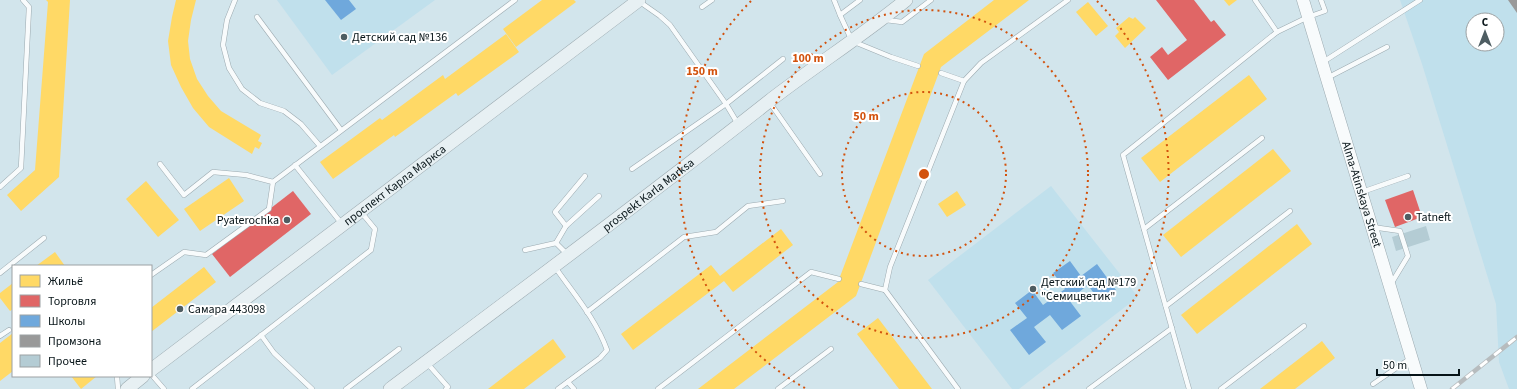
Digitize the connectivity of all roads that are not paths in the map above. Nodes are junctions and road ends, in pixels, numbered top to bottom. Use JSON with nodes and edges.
{"nodes":[{"id":1,"x":23,"y":0,"type":"edge"},
{"id":2,"x":235,"y":0,"type":"edge"},
{"id":3,"x":515,"y":0,"type":"edge"},
{"id":4,"x":638,"y":0,"type":"edge"},
{"id":5,"x":712,"y":0,"type":"edge"},
{"id":6,"x":834,"y":0,"type":"edge"},
{"id":7,"x":860,"y":0,"type":"edge"},
{"id":8,"x":906,"y":0,"type":"edge"},
{"id":9,"x":932,"y":0,"type":"edge"},
{"id":10,"x":1068,"y":0,"type":"edge"},
{"id":11,"x":1255,"y":0,"type":"edge"},
{"id":12,"x":1303,"y":0,"type":"edge"},
{"id":13,"x":1321,"y":0,"type":"edge"},
{"id":14,"x":1420,"y":0,"type":"edge"},
{"id":15,"x":702,"y":7,"type":"dead end"},
{"id":16,"x":840,"y":15,"type":"junction"},
{"id":17,"x":256,"y":17,"type":"dead end"},
{"id":18,"x":1308,"y":17,"type":"junction"},
{"id":19,"x":882,"y":20,"type":"junction"},
{"id":20,"x":1278,"y":32,"type":"junction"},
{"id":21,"x":852,"y":41,"type":"junction"},
{"id":22,"x":1387,"y":47,"type":"dead end"},
{"id":23,"x":783,"y":59,"type":"dead end"},
{"id":24,"x":1322,"y":63,"type":"junction"},
{"id":25,"x":918,"y":66,"type":"dead end"},
{"id":26,"x":941,"y":73,"type":"dead end"},
{"id":27,"x":1327,"y":78,"type":"junction"},
{"id":28,"x":964,"y":81,"type":"junction"},
{"id":29,"x":769,"y":101,"type":"junction"},
{"id":30,"x":726,"y":104,"type":"junction"},
{"id":31,"x":739,"y":126,"type":"junction"},
{"id":32,"x":341,"y":130,"type":"junction"},
{"id":33,"x":1262,"y":138,"type":"dead end"},
{"id":34,"x":320,"y":146,"type":"junction"},
{"id":35,"x":160,"y":164,"type":"dead end"},
{"id":36,"x":295,"y":165,"type":"junction"},
{"id":37,"x":632,"y":169,"type":"dead end"},
{"id":38,"x":820,"y":174,"type":"dead end"},
{"id":39,"x":585,"y":176,"type":"dead end"},
{"id":40,"x":1408,"y":176,"type":"dead end"},
{"id":41,"x":274,"y":182,"type":"junction"},
{"id":42,"x":0,"y":187,"type":"edge"},
{"id":43,"x":1362,"y":192,"type":"junction"},
{"id":44,"x":599,"y":196,"type":"dead end"},
{"id":45,"x":783,"y":201,"type":"dead end"},
{"id":46,"x":361,"y":211,"type":"junction"},
{"id":47,"x":1290,"y":211,"type":"dead end"},
{"id":48,"x":343,"y":225,"type":"junction"},
{"id":49,"x":566,"y":226,"type":"junction"},
{"id":50,"x":1372,"y":227,"type":"junction"},
{"id":51,"x":1144,"y":229,"type":"junction"},
{"id":52,"x":44,"y":238,"type":"dead end"},
{"id":53,"x":556,"y":243,"type":"junction"},
{"id":54,"x":525,"y":250,"type":"dead end"},
{"id":55,"x":568,"y":256,"type":"junction"},
{"id":56,"x":554,"y":267,"type":"junction"},
{"id":57,"x":0,"y":273,"type":"edge"},
{"id":58,"x":152,"y":274,"type":"edge"},
{"id":59,"x":839,"y":279,"type":"dead end"},
{"id":60,"x":861,"y":284,"type":"dead end"},
{"id":61,"x":1390,"y":287,"type":"junction"},
{"id":62,"x":885,"y":290,"type":"junction"},
{"id":63,"x":1166,"y":306,"type":"junction"},
{"id":64,"x":587,"y":312,"type":"junction"},
{"id":65,"x":1304,"y":326,"type":"dead end"},
{"id":66,"x":1172,"y":328,"type":"junction"},
{"id":67,"x":9,"y":330,"type":"dead end"},
{"id":68,"x":261,"y":335,"type":"junction"},
{"id":69,"x":0,"y":336,"type":"edge"},
{"id":70,"x":399,"y":349,"type":"dead end"},
{"id":71,"x":831,"y":349,"type":"dead end"},
{"id":72,"x":1411,"y":358,"type":"junction"},
{"id":73,"x":426,"y":362,"type":"junction"},
{"id":74,"x":152,"y":369,"type":"edge"},
{"id":75,"x":152,"y":375,"type":"edge"},
{"id":76,"x":117,"y":377,"type":"edge"},
{"id":77,"x":142,"y":377,"type":"edge"},
{"id":78,"x":568,"y":382,"type":"junction"},
{"id":79,"x":1373,"y":384,"type":"dead end"},
{"id":80,"x":118,"y":389,"type":"edge"},
{"id":81,"x":127,"y":389,"type":"edge"},
{"id":82,"x":164,"y":389,"type":"edge"},
{"id":83,"x":192,"y":389,"type":"edge"},
{"id":84,"x":312,"y":389,"type":"edge"},
{"id":85,"x":346,"y":389,"type":"edge"},
{"id":86,"x":390,"y":389,"type":"edge"},
{"id":87,"x":446,"y":389,"type":"edge"},
{"id":88,"x":558,"y":389,"type":"edge"},
{"id":89,"x":574,"y":389,"type":"edge"},
{"id":90,"x":658,"y":389,"type":"edge"},
{"id":91,"x":778,"y":389,"type":"edge"},
{"id":92,"x":958,"y":389,"type":"edge"},
{"id":93,"x":1089,"y":389,"type":"edge"},
{"id":94,"x":1189,"y":389,"type":"edge"},
{"id":95,"x":1221,"y":389,"type":"edge"},
{"id":96,"x":1421,"y":389,"type":"edge"}],
"edges":[{"from":1,"to":42,"type":"lane"},
{"from":2,"to":34,"type":"lane"},
{"from":3,"to":32,"type":"lane"},
{"from":4,"to":30,"type":"lane"},
{"from":4,"to":46,"type":"main road","name":"проспект Карла Маркса"},
{"from":5,"to":15,"type":"lane"},
{"from":6,"to":16,"type":"lane"},
{"from":7,"to":16,"type":"lane"},
{"from":8,"to":19,"type":"main road","name":"prospekt Karla Marksa"},
{"from":9,"to":19,"type":"lane"},
{"from":10,"to":28,"type":"lane"},
{"from":11,"to":20,"type":"lane"},
{"from":12,"to":18,"type":"street","name":"Alma-Atinskaya Street"},
{"from":13,"to":18,"type":"lane"},
{"from":14,"to":24,"type":"lane"},
{"from":16,"to":21,"type":"lane"},
{"from":17,"to":32,"type":"lane"},
{"from":18,"to":20,"type":"lane"},
{"from":18,"to":24,"type":"street","name":"Alma-Atinskaya Street"},
{"from":19,"to":21,"type":"main road","name":"prospekt Karla Marksa"},
{"from":20,"to":51,"type":"lane"},
{"from":21,"to":25,"type":"lane"},
{"from":21,"to":29,"type":"main road","name":"prospekt Karla Marksa"},
{"from":22,"to":27,"type":"lane"},
{"from":23,"to":30,"type":"lane"},
{"from":24,"to":27,"type":"street","name":"Alma-Atinskaya Street"},
{"from":26,"to":28,"type":"lane"},
{"from":27,"to":43,"type":"street","name":"Alma-Atinskaya Street"},
{"from":28,"to":62,"type":"lane"},
{"from":29,"to":31,"type":"main road","name":"prospekt Karla Marksa"},
{"from":29,"to":38,"type":"lane"},
{"from":30,"to":31,"type":"lane"},
{"from":30,"to":37,"type":"lane"},
{"from":31,"to":55,"type":"main road","name":"prospekt Karla Marksa"},
{"from":32,"to":34,"type":"lane"},
{"from":33,"to":51,"type":"lane"},
{"from":34,"to":36,"type":"lane"},
{"from":35,"to":41,"type":"lane"},
{"from":36,"to":41,"type":"lane"},
{"from":36,"to":48,"type":"lane"},
{"from":39,"to":49,"type":"lane"},
{"from":40,"to":43,"type":"lane"},
{"from":41,"to":58,"type":"lane"},
{"from":43,"to":50,"type":"street","name":"Alma-Atinskaya Street"},
{"from":44,"to":49,"type":"lane"},
{"from":45,"to":64,"type":"lane"},
{"from":46,"to":48,"type":"main road","name":"проспект Карла Маркса"},
{"from":46,"to":68,"type":"lane"},
{"from":47,"to":63,"type":"lane"},
{"from":48,"to":74,"type":"main road","name":"проспект Карла Маркса"},
{"from":49,"to":53,"type":"lane"},
{"from":50,"to":61,"type":"street","name":"Alma-Atinskaya Street"},
{"from":50,"to":61,"type":"lane"},
{"from":51,"to":63,"type":"lane"},
{"from":52,"to":57,"type":"lane"},
{"from":53,"to":54,"type":"lane"},
{"from":53,"to":55,"type":"lane"},
{"from":55,"to":56,"type":"main road","name":"prospekt Karla Marksa"},
{"from":56,"to":64,"type":"lane"},
{"from":56,"to":73,"type":"main road","name":"prospekt Karla Marksa"},
{"from":59,"to":90,"type":"lane"},
{"from":60,"to":62,"type":"lane"},
{"from":61,"to":72,"type":"street","name":"Alma-Atinskaya Street"},
{"from":62,"to":92,"type":"lane"},
{"from":63,"to":66,"type":"lane"},
{"from":64,"to":78,"type":"lane"},
{"from":65,"to":95,"type":"lane"},
{"from":66,"to":93,"type":"lane"},
{"from":66,"to":94,"type":"lane"},
{"from":67,"to":69,"type":"lane"},
{"from":68,"to":83,"type":"lane"},
{"from":68,"to":84,"type":"lane"},
{"from":70,"to":85,"type":"lane"},
{"from":71,"to":91,"type":"lane"},
{"from":72,"to":79,"type":"lane"},
{"from":72,"to":96,"type":"street","name":"Alma-Atinskaya Street"},
{"from":73,"to":86,"type":"main road","name":"prospekt Karla Marksa"},
{"from":73,"to":87,"type":"lane"},
{"from":75,"to":82,"type":"lane"},
{"from":76,"to":80,"type":"lane"},
{"from":77,"to":81,"type":"main road"},
{"from":78,"to":88,"type":"lane"},
{"from":78,"to":89,"type":"lane"}]}
